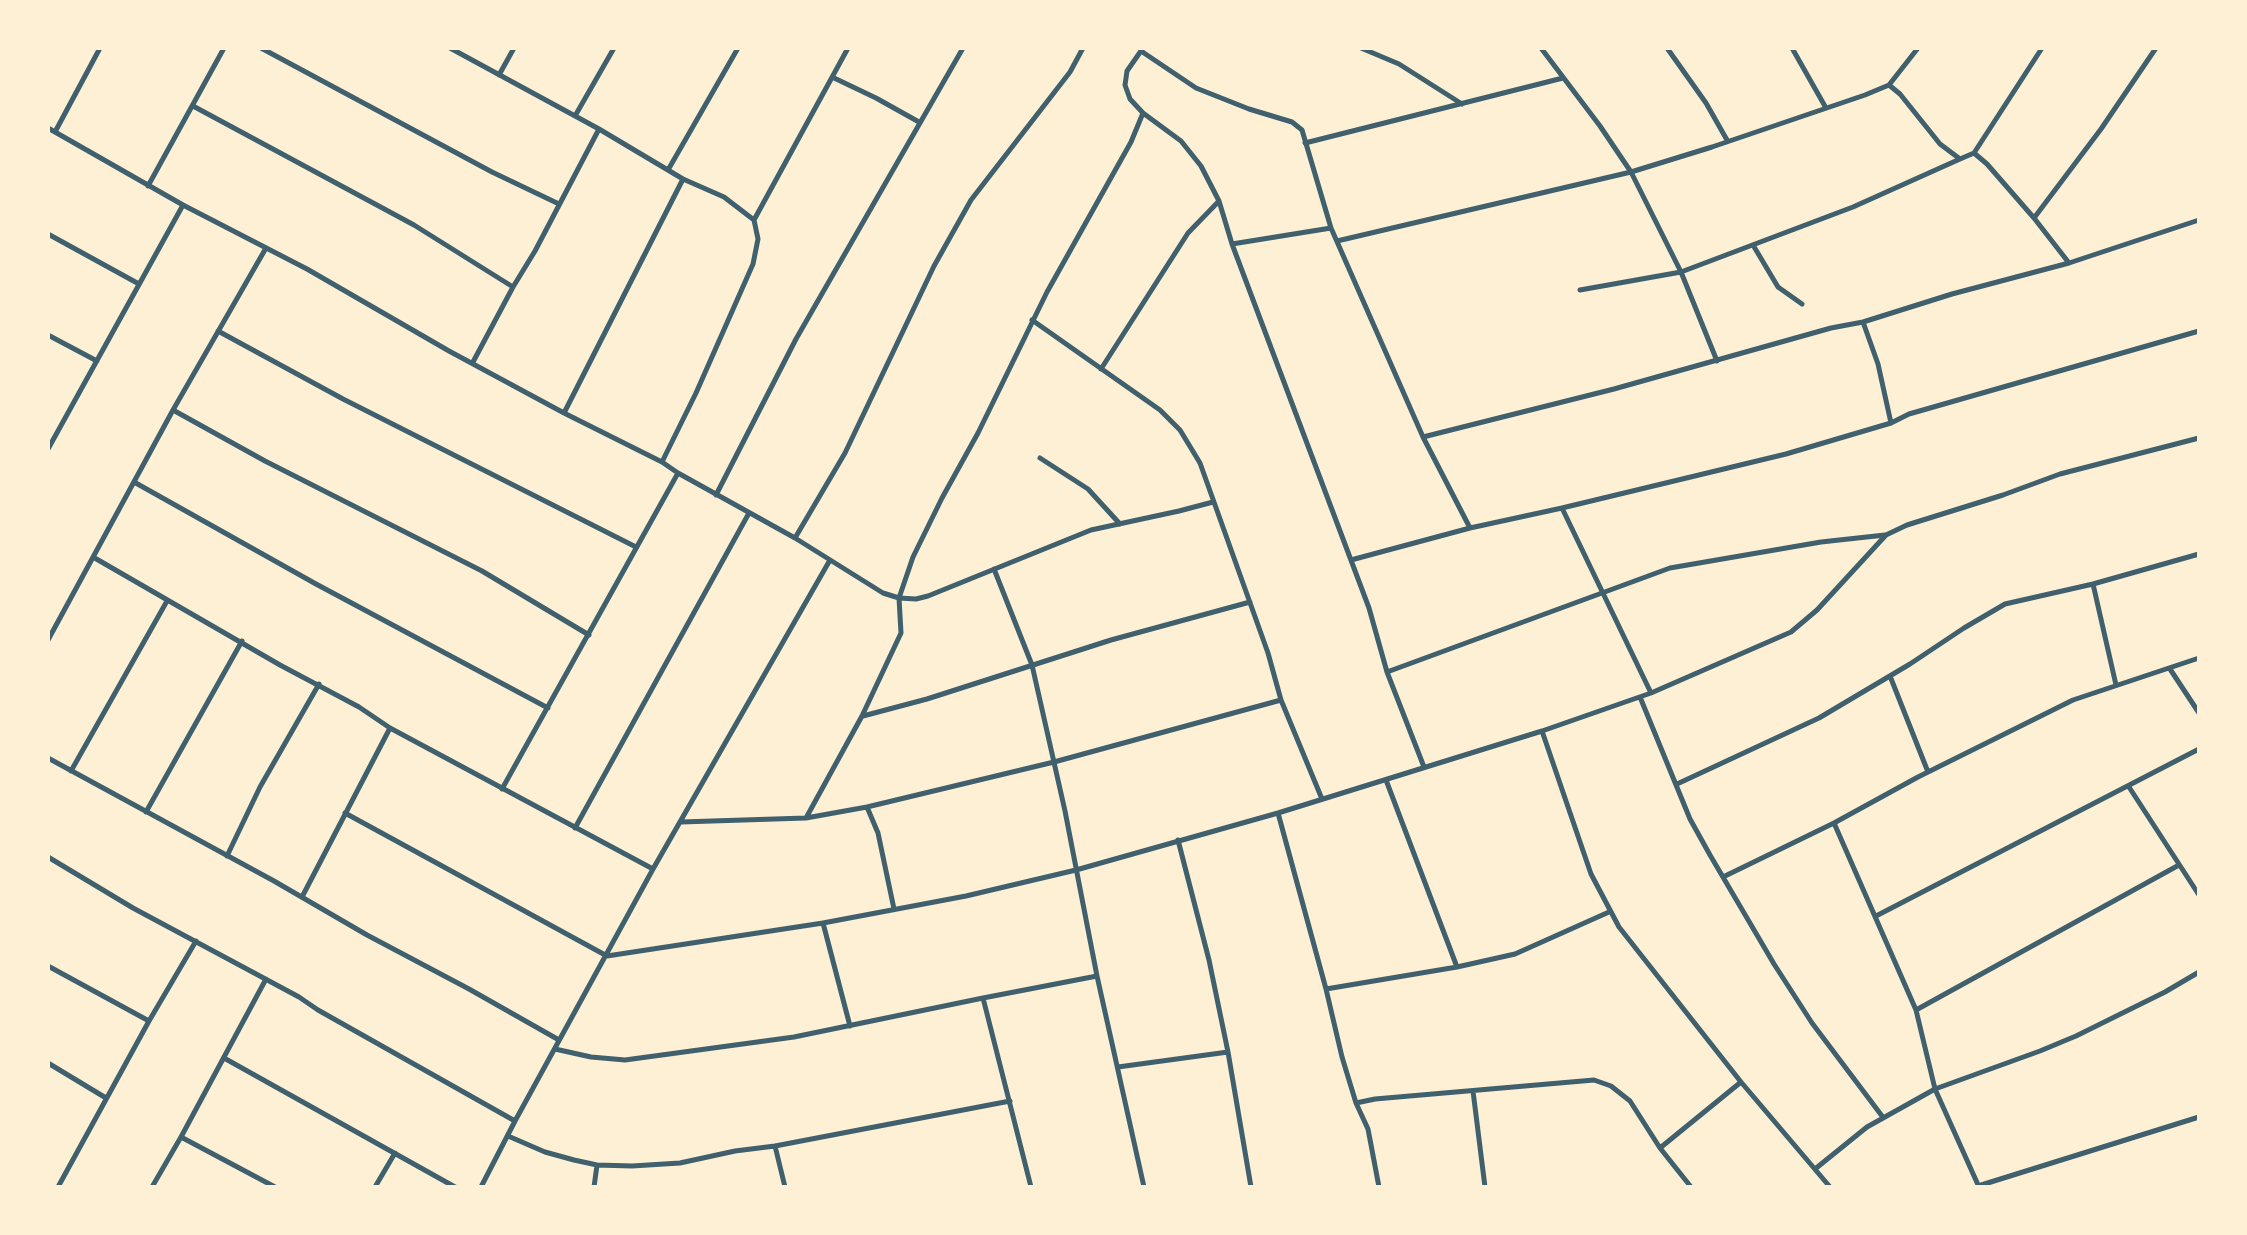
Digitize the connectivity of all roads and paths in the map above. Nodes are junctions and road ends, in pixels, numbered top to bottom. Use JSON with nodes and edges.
{"nodes":[{"id":1,"x":100,"y":48,"type":"edge"},
{"id":2,"x":224,"y":48,"type":"edge"},
{"id":3,"x":261,"y":48,"type":"edge"},
{"id":4,"x":450,"y":48,"type":"edge"},
{"id":5,"x":514,"y":48,"type":"edge"},
{"id":6,"x":614,"y":48,"type":"edge"},
{"id":7,"x":738,"y":48,"type":"edge"},
{"id":8,"x":848,"y":48,"type":"edge"},
{"id":9,"x":963,"y":48,"type":"edge"},
{"id":10,"x":1083,"y":48,"type":"edge"},
{"id":11,"x":1361,"y":48,"type":"edge"},
{"id":12,"x":1541,"y":48,"type":"edge"},
{"id":13,"x":1667,"y":48,"type":"edge"},
{"id":14,"x":1918,"y":48,"type":"edge"},
{"id":15,"x":2042,"y":48,"type":"edge"},
{"id":16,"x":2156,"y":48,"type":"edge"},
{"id":17,"x":1793,"y":49,"type":"edge"},
{"id":18,"x":1142,"y":50,"type":"edge"},
{"id":19,"x":499,"y":75,"type":"junction"},
{"id":20,"x":832,"y":77,"type":"junction"},
{"id":21,"x":1563,"y":78,"type":"junction"},
{"id":22,"x":1889,"y":85,"type":"junction"},
{"id":23,"x":1463,"y":104,"type":"junction"},
{"id":24,"x":193,"y":106,"type":"junction"},
{"id":25,"x":1826,"y":108,"type":"junction"},
{"id":26,"x":1143,"y":113,"type":"junction"},
{"id":27,"x":575,"y":116,"type":"junction"},
{"id":28,"x":919,"y":122,"type":"junction"},
{"id":29,"x":599,"y":129,"type":"junction"},
{"id":30,"x":51,"y":130,"type":"edge"},
{"id":31,"x":1727,"y":140,"type":"junction"},
{"id":32,"x":1305,"y":143,"type":"junction"},
{"id":33,"x":1974,"y":153,"type":"junction"},
{"id":34,"x":1960,"y":159,"type":"junction"},
{"id":35,"x":668,"y":170,"type":"junction"},
{"id":36,"x":1631,"y":172,"type":"junction"},
{"id":37,"x":683,"y":179,"type":"junction"},
{"id":38,"x":148,"y":186,"type":"junction"},
{"id":39,"x":1219,"y":201,"type":"junction"},
{"id":40,"x":559,"y":204,"type":"junction"},
{"id":41,"x":183,"y":205,"type":"junction"},
{"id":42,"x":2034,"y":218,"type":"junction"},
{"id":43,"x":754,"y":220,"type":"junction"},
{"id":44,"x":2199,"y":220,"type":"edge"},
{"id":45,"x":1331,"y":228,"type":"junction"},
{"id":46,"x":48,"y":234,"type":"edge"},
{"id":47,"x":1337,"y":241,"type":"junction"},
{"id":48,"x":1232,"y":244,"type":"junction"},
{"id":49,"x":1753,"y":245,"type":"junction"},
{"id":50,"x":266,"y":248,"type":"junction"},
{"id":51,"x":2069,"y":263,"type":"junction"},
{"id":52,"x":1681,"y":272,"type":"junction"},
{"id":53,"x":139,"y":284,"type":"junction"},
{"id":54,"x":513,"y":287,"type":"junction"},
{"id":55,"x":1580,"y":290,"type":"dead end"},
{"id":56,"x":1802,"y":304,"type":"dead end"},
{"id":57,"x":1032,"y":320,"type":"junction"},
{"id":58,"x":1863,"y":322,"type":"junction"},
{"id":59,"x":218,"y":331,"type":"junction"},
{"id":60,"x":2199,"y":331,"type":"edge"},
{"id":61,"x":48,"y":335,"type":"edge"},
{"id":62,"x":97,"y":361,"type":"junction"},
{"id":63,"x":1717,"y":361,"type":"junction"},
{"id":64,"x":473,"y":362,"type":"junction"},
{"id":65,"x":1101,"y":369,"type":"junction"},
{"id":66,"x":173,"y":410,"type":"junction"},
{"id":67,"x":564,"y":413,"type":"junction"},
{"id":68,"x":1891,"y":423,"type":"junction"},
{"id":69,"x":1423,"y":437,"type":"junction"},
{"id":70,"x":2199,"y":438,"type":"edge"},
{"id":71,"x":50,"y":440,"type":"edge"},
{"id":72,"x":48,"y":449,"type":"edge"},
{"id":73,"x":1040,"y":458,"type":"dead end"},
{"id":74,"x":662,"y":462,"type":"junction"},
{"id":75,"x":678,"y":473,"type":"junction"},
{"id":76,"x":134,"y":482,"type":"junction"},
{"id":77,"x":716,"y":495,"type":"junction"},
{"id":78,"x":1213,"y":502,"type":"junction"},
{"id":79,"x":1562,"y":508,"type":"junction"},
{"id":80,"x":749,"y":513,"type":"junction"},
{"id":81,"x":1120,"y":524,"type":"junction"},
{"id":82,"x":1470,"y":528,"type":"junction"},
{"id":83,"x":1886,"y":535,"type":"junction"},
{"id":84,"x":795,"y":538,"type":"junction"},
{"id":85,"x":636,"y":547,"type":"junction"},
{"id":86,"x":2199,"y":554,"type":"edge"},
{"id":87,"x":93,"y":557,"type":"junction"},
{"id":88,"x":830,"y":560,"type":"junction"},
{"id":89,"x":1351,"y":560,"type":"junction"},
{"id":90,"x":994,"y":569,"type":"junction"},
{"id":91,"x":2093,"y":584,"type":"junction"},
{"id":92,"x":1601,"y":593,"type":"junction"},
{"id":93,"x":899,"y":598,"type":"junction"},
{"id":94,"x":167,"y":601,"type":"junction"},
{"id":95,"x":1250,"y":602,"type":"junction"},
{"id":96,"x":589,"y":635,"type":"junction"},
{"id":97,"x":48,"y":640,"type":"edge"},
{"id":98,"x":242,"y":641,"type":"junction"},
{"id":99,"x":2199,"y":658,"type":"edge"},
{"id":100,"x":1032,"y":665,"type":"junction"},
{"id":101,"x":2170,"y":669,"type":"junction"},
{"id":102,"x":1387,"y":672,"type":"junction"},
{"id":103,"x":1890,"y":676,"type":"junction"},
{"id":104,"x":319,"y":684,"type":"junction"},
{"id":105,"x":2116,"y":685,"type":"junction"},
{"id":106,"x":1651,"y":693,"type":"junction"},
{"id":107,"x":1640,"y":697,"type":"junction"},
{"id":108,"x":1281,"y":700,"type":"junction"},
{"id":109,"x":548,"y":708,"type":"junction"},
{"id":110,"x":2199,"y":713,"type":"edge"},
{"id":111,"x":862,"y":716,"type":"junction"},
{"id":112,"x":390,"y":728,"type":"junction"},
{"id":113,"x":1542,"y":731,"type":"junction"},
{"id":114,"x":2199,"y":749,"type":"edge"},
{"id":115,"x":48,"y":758,"type":"edge"},
{"id":116,"x":1054,"y":762,"type":"junction"},
{"id":117,"x":1424,"y":767,"type":"junction"},
{"id":118,"x":71,"y":771,"type":"junction"},
{"id":119,"x":1928,"y":772,"type":"junction"},
{"id":120,"x":1386,"y":780,"type":"junction"},
{"id":121,"x":1677,"y":784,"type":"junction"},
{"id":122,"x":2129,"y":787,"type":"junction"},
{"id":123,"x":502,"y":789,"type":"junction"},
{"id":124,"x":1322,"y":799,"type":"junction"},
{"id":125,"x":867,"y":807,"type":"junction"},
{"id":126,"x":146,"y":812,"type":"junction"},
{"id":127,"x":345,"y":813,"type":"junction"},
{"id":128,"x":1278,"y":813,"type":"junction"},
{"id":129,"x":806,"y":818,"type":"junction"},
{"id":130,"x":681,"y":822,"type":"junction"},
{"id":131,"x":1834,"y":823,"type":"junction"},
{"id":132,"x":575,"y":828,"type":"junction"},
{"id":133,"x":1178,"y":840,"type":"junction"},
{"id":134,"x":227,"y":856,"type":"junction"},
{"id":135,"x":48,"y":857,"type":"edge"},
{"id":136,"x":2179,"y":865,"type":"junction"},
{"id":137,"x":653,"y":869,"type":"junction"},
{"id":138,"x":1076,"y":870,"type":"junction"},
{"id":139,"x":1723,"y":877,"type":"junction"},
{"id":140,"x":2199,"y":895,"type":"edge"},
{"id":141,"x":302,"y":897,"type":"junction"},
{"id":142,"x":894,"y":909,"type":"junction"},
{"id":143,"x":1609,"y":912,"type":"junction"},
{"id":144,"x":1876,"y":916,"type":"junction"},
{"id":145,"x":823,"y":923,"type":"junction"},
{"id":146,"x":196,"y":941,"type":"junction"},
{"id":147,"x":607,"y":956,"type":"junction"},
{"id":148,"x":48,"y":966,"type":"edge"},
{"id":149,"x":1457,"y":967,"type":"junction"},
{"id":150,"x":2199,"y":972,"type":"edge"},
{"id":151,"x":1097,"y":976,"type":"junction"},
{"id":152,"x":266,"y":979,"type":"junction"},
{"id":153,"x":1326,"y":989,"type":"junction"},
{"id":154,"x":983,"y":998,"type":"junction"},
{"id":155,"x":1916,"y":1010,"type":"junction"},
{"id":156,"x":149,"y":1021,"type":"junction"},
{"id":157,"x":850,"y":1026,"type":"junction"},
{"id":158,"x":559,"y":1040,"type":"junction"},
{"id":159,"x":555,"y":1049,"type":"junction"},
{"id":160,"x":1228,"y":1052,"type":"junction"},
{"id":161,"x":224,"y":1058,"type":"junction"},
{"id":162,"x":48,"y":1063,"type":"edge"},
{"id":163,"x":1118,"y":1067,"type":"junction"},
{"id":164,"x":1741,"y":1082,"type":"junction"},
{"id":165,"x":1935,"y":1089,"type":"junction"},
{"id":166,"x":1473,"y":1091,"type":"junction"},
{"id":167,"x":106,"y":1098,"type":"junction"},
{"id":168,"x":1010,"y":1101,"type":"junction"},
{"id":169,"x":1356,"y":1103,"type":"junction"},
{"id":170,"x":1882,"y":1116,"type":"junction"},
{"id":171,"x":2199,"y":1117,"type":"edge"},
{"id":172,"x":515,"y":1121,"type":"junction"},
{"id":173,"x":508,"y":1136,"type":"junction"},
{"id":174,"x":181,"y":1137,"type":"junction"},
{"id":175,"x":775,"y":1146,"type":"junction"},
{"id":176,"x":1660,"y":1148,"type":"junction"},
{"id":177,"x":395,"y":1153,"type":"junction"},
{"id":178,"x":597,"y":1165,"type":"junction"},
{"id":179,"x":1815,"y":1169,"type":"junction"},
{"id":180,"x":1978,"y":1186,"type":"edge"},
{"id":181,"x":58,"y":1187,"type":"edge"},
{"id":182,"x":152,"y":1187,"type":"edge"},
{"id":183,"x":275,"y":1187,"type":"edge"},
{"id":184,"x":375,"y":1187,"type":"edge"},
{"id":185,"x":455,"y":1187,"type":"edge"},
{"id":186,"x":481,"y":1187,"type":"edge"},
{"id":187,"x":594,"y":1187,"type":"edge"},
{"id":188,"x":785,"y":1187,"type":"edge"},
{"id":189,"x":1031,"y":1187,"type":"edge"},
{"id":190,"x":1144,"y":1187,"type":"edge"},
{"id":191,"x":1251,"y":1187,"type":"edge"},
{"id":192,"x":1379,"y":1187,"type":"edge"},
{"id":193,"x":1485,"y":1187,"type":"edge"},
{"id":194,"x":1691,"y":1187,"type":"edge"},
{"id":195,"x":1830,"y":1187,"type":"edge"}],
"edges":[{"from":1,"to":30,"type":"street"},
{"from":2,"to":24,"type":"street"},
{"from":3,"to":40,"type":"street"},
{"from":4,"to":19,"type":"street"},
{"from":5,"to":19,"type":"street"},
{"from":6,"to":27,"type":"street"},
{"from":7,"to":35,"type":"street"},
{"from":8,"to":20,"type":"street"},
{"from":9,"to":28,"type":"street"},
{"from":10,"to":84,"type":"street"},
{"from":11,"to":23,"type":"street"},
{"from":12,"to":21,"type":"street"},
{"from":13,"to":31,"type":"street"},
{"from":14,"to":22,"type":"street"},
{"from":15,"to":33,"type":"street"},
{"from":16,"to":42,"type":"street"},
{"from":17,"to":25,"type":"street"},
{"from":18,"to":26,"type":"street"},
{"from":18,"to":32,"type":"street"},
{"from":19,"to":27,"type":"street"},
{"from":20,"to":28,"type":"street"},
{"from":20,"to":43,"type":"street"},
{"from":21,"to":23,"type":"street"},
{"from":21,"to":36,"type":"street"},
{"from":22,"to":25,"type":"street"},
{"from":22,"to":34,"type":"street"},
{"from":23,"to":32,"type":"street"},
{"from":24,"to":38,"type":"street"},
{"from":24,"to":54,"type":"street"},
{"from":25,"to":31,"type":"street"},
{"from":26,"to":39,"type":"street"},
{"from":26,"to":57,"type":"street"},
{"from":27,"to":29,"type":"street"},
{"from":28,"to":77,"type":"street"},
{"from":29,"to":35,"type":"street"},
{"from":29,"to":40,"type":"street"},
{"from":30,"to":38,"type":"street"},
{"from":31,"to":36,"type":"street"},
{"from":32,"to":45,"type":"street"},
{"from":33,"to":34,"type":"street"},
{"from":33,"to":42,"type":"street"},
{"from":34,"to":49,"type":"street"},
{"from":35,"to":37,"type":"street"},
{"from":36,"to":47,"type":"street"},
{"from":36,"to":52,"type":"street"},
{"from":37,"to":43,"type":"street"},
{"from":37,"to":67,"type":"street"},
{"from":38,"to":41,"type":"street"},
{"from":39,"to":48,"type":"street"},
{"from":39,"to":65,"type":"street"},
{"from":40,"to":54,"type":"street"},
{"from":41,"to":50,"type":"street"},
{"from":41,"to":53,"type":"street"},
{"from":42,"to":51,"type":"street"},
{"from":43,"to":74,"type":"street"},
{"from":44,"to":51,"type":"street"},
{"from":45,"to":47,"type":"street"},
{"from":45,"to":48,"type":"street"},
{"from":46,"to":53,"type":"street"},
{"from":47,"to":69,"type":"street"},
{"from":48,"to":89,"type":"street"},
{"from":49,"to":52,"type":"street"},
{"from":49,"to":56,"type":"street"},
{"from":50,"to":59,"type":"street"},
{"from":50,"to":64,"type":"street"},
{"from":51,"to":58,"type":"street"},
{"from":52,"to":55,"type":"street"},
{"from":52,"to":63,"type":"street"},
{"from":53,"to":62,"type":"street"},
{"from":54,"to":64,"type":"street"},
{"from":57,"to":65,"type":"street"},
{"from":57,"to":93,"type":"street"},
{"from":58,"to":63,"type":"street"},
{"from":58,"to":68,"type":"street"},
{"from":59,"to":66,"type":"street"},
{"from":59,"to":85,"type":"street"},
{"from":60,"to":68,"type":"street"},
{"from":61,"to":62,"type":"street"},
{"from":62,"to":71,"type":"street"},
{"from":63,"to":69,"type":"street"},
{"from":64,"to":67,"type":"street"},
{"from":65,"to":78,"type":"street"},
{"from":66,"to":76,"type":"street"},
{"from":66,"to":96,"type":"street"},
{"from":67,"to":74,"type":"street"},
{"from":68,"to":79,"type":"street"},
{"from":69,"to":82,"type":"street"},
{"from":70,"to":83,"type":"street"},
{"from":71,"to":72,"type":"street"},
{"from":73,"to":81,"type":"street"},
{"from":74,"to":75,"type":"street"},
{"from":75,"to":77,"type":"street"},
{"from":75,"to":85,"type":"street"},
{"from":76,"to":87,"type":"street"},
{"from":76,"to":109,"type":"street"},
{"from":77,"to":80,"type":"street"},
{"from":78,"to":81,"type":"street"},
{"from":78,"to":95,"type":"street"},
{"from":79,"to":82,"type":"street"},
{"from":79,"to":92,"type":"street"},
{"from":80,"to":84,"type":"street"},
{"from":80,"to":132,"type":"street"},
{"from":81,"to":90,"type":"street"},
{"from":82,"to":89,"type":"street"},
{"from":83,"to":92,"type":"street"},
{"from":83,"to":106,"type":"street"},
{"from":84,"to":88,"type":"street"},
{"from":85,"to":96,"type":"street"},
{"from":86,"to":91,"type":"street"},
{"from":87,"to":94,"type":"street"},
{"from":87,"to":97,"type":"street"},
{"from":88,"to":93,"type":"street"},
{"from":88,"to":130,"type":"street"},
{"from":89,"to":102,"type":"street"},
{"from":90,"to":93,"type":"street"},
{"from":90,"to":100,"type":"street"},
{"from":91,"to":103,"type":"street"},
{"from":91,"to":105,"type":"street"},
{"from":92,"to":102,"type":"street"},
{"from":92,"to":106,"type":"street"},
{"from":93,"to":111,"type":"street"},
{"from":94,"to":98,"type":"street"},
{"from":94,"to":118,"type":"street"},
{"from":95,"to":100,"type":"street"},
{"from":95,"to":108,"type":"street"},
{"from":96,"to":109,"type":"street"},
{"from":98,"to":104,"type":"street"},
{"from":98,"to":126,"type":"street"},
{"from":99,"to":101,"type":"street"},
{"from":100,"to":111,"type":"street"},
{"from":100,"to":116,"type":"street"},
{"from":101,"to":105,"type":"street"},
{"from":101,"to":110,"type":"street"},
{"from":102,"to":117,"type":"street"},
{"from":103,"to":119,"type":"street"},
{"from":103,"to":121,"type":"street"},
{"from":104,"to":112,"type":"street"},
{"from":104,"to":134,"type":"street"},
{"from":105,"to":119,"type":"street"},
{"from":106,"to":107,"type":"street"},
{"from":107,"to":113,"type":"street"},
{"from":107,"to":121,"type":"street"},
{"from":108,"to":116,"type":"street"},
{"from":108,"to":124,"type":"street"},
{"from":109,"to":123,"type":"street"},
{"from":111,"to":129,"type":"street"},
{"from":112,"to":123,"type":"street"},
{"from":112,"to":127,"type":"street"},
{"from":113,"to":117,"type":"street"},
{"from":113,"to":143,"type":"street"},
{"from":114,"to":122,"type":"street"},
{"from":115,"to":118,"type":"street"},
{"from":116,"to":125,"type":"street"},
{"from":116,"to":138,"type":"street"},
{"from":117,"to":120,"type":"street"},
{"from":118,"to":126,"type":"street"},
{"from":119,"to":131,"type":"street"},
{"from":120,"to":124,"type":"street"},
{"from":120,"to":149,"type":"street"},
{"from":121,"to":139,"type":"street"},
{"from":122,"to":136,"type":"street"},
{"from":122,"to":144,"type":"street"},
{"from":123,"to":132,"type":"street"},
{"from":124,"to":128,"type":"street"},
{"from":125,"to":129,"type":"street"},
{"from":125,"to":142,"type":"street"},
{"from":126,"to":134,"type":"street"},
{"from":127,"to":141,"type":"street"},
{"from":127,"to":147,"type":"street"},
{"from":128,"to":133,"type":"street"},
{"from":128,"to":153,"type":"street"},
{"from":129,"to":130,"type":"street"},
{"from":130,"to":137,"type":"street"},
{"from":131,"to":139,"type":"street"},
{"from":131,"to":144,"type":"street"},
{"from":132,"to":137,"type":"street"},
{"from":133,"to":138,"type":"street"},
{"from":133,"to":160,"type":"street"},
{"from":134,"to":141,"type":"street"},
{"from":135,"to":146,"type":"street"},
{"from":136,"to":140,"type":"street"},
{"from":136,"to":155,"type":"street"},
{"from":137,"to":147,"type":"street"},
{"from":138,"to":142,"type":"street"},
{"from":138,"to":151,"type":"street"},
{"from":139,"to":170,"type":"street"},
{"from":141,"to":158,"type":"street"},
{"from":142,"to":145,"type":"street"},
{"from":143,"to":149,"type":"street"},
{"from":143,"to":164,"type":"street"},
{"from":144,"to":155,"type":"street"},
{"from":145,"to":147,"type":"street"},
{"from":145,"to":157,"type":"street"},
{"from":146,"to":152,"type":"street"},
{"from":146,"to":156,"type":"street"},
{"from":147,"to":158,"type":"street"},
{"from":148,"to":156,"type":"street"},
{"from":149,"to":153,"type":"street"},
{"from":150,"to":165,"type":"street"},
{"from":151,"to":154,"type":"street"},
{"from":151,"to":163,"type":"street"},
{"from":152,"to":161,"type":"street"},
{"from":152,"to":172,"type":"street"},
{"from":153,"to":169,"type":"street"},
{"from":154,"to":157,"type":"street"},
{"from":154,"to":168,"type":"street"},
{"from":155,"to":165,"type":"street"},
{"from":156,"to":167,"type":"street"},
{"from":157,"to":159,"type":"street"},
{"from":158,"to":159,"type":"street"},
{"from":159,"to":172,"type":"street"},
{"from":160,"to":163,"type":"street"},
{"from":160,"to":191,"type":"street"},
{"from":161,"to":174,"type":"street"},
{"from":161,"to":177,"type":"street"},
{"from":162,"to":167,"type":"street"},
{"from":163,"to":190,"type":"street"},
{"from":164,"to":176,"type":"street"},
{"from":164,"to":179,"type":"street"},
{"from":165,"to":170,"type":"street"},
{"from":165,"to":180,"type":"street"},
{"from":166,"to":169,"type":"street"},
{"from":166,"to":176,"type":"street"},
{"from":166,"to":193,"type":"street"},
{"from":167,"to":181,"type":"street"},
{"from":168,"to":175,"type":"street"},
{"from":168,"to":189,"type":"street"},
{"from":169,"to":192,"type":"street"},
{"from":170,"to":179,"type":"street"},
{"from":171,"to":180,"type":"street"},
{"from":172,"to":173,"type":"street"},
{"from":173,"to":178,"type":"street"},
{"from":173,"to":186,"type":"street"},
{"from":174,"to":182,"type":"street"},
{"from":174,"to":183,"type":"street"},
{"from":175,"to":178,"type":"street"},
{"from":175,"to":188,"type":"street"},
{"from":176,"to":194,"type":"street"},
{"from":177,"to":184,"type":"street"},
{"from":177,"to":185,"type":"street"},
{"from":178,"to":187,"type":"street"},
{"from":179,"to":195,"type":"street"}]}
